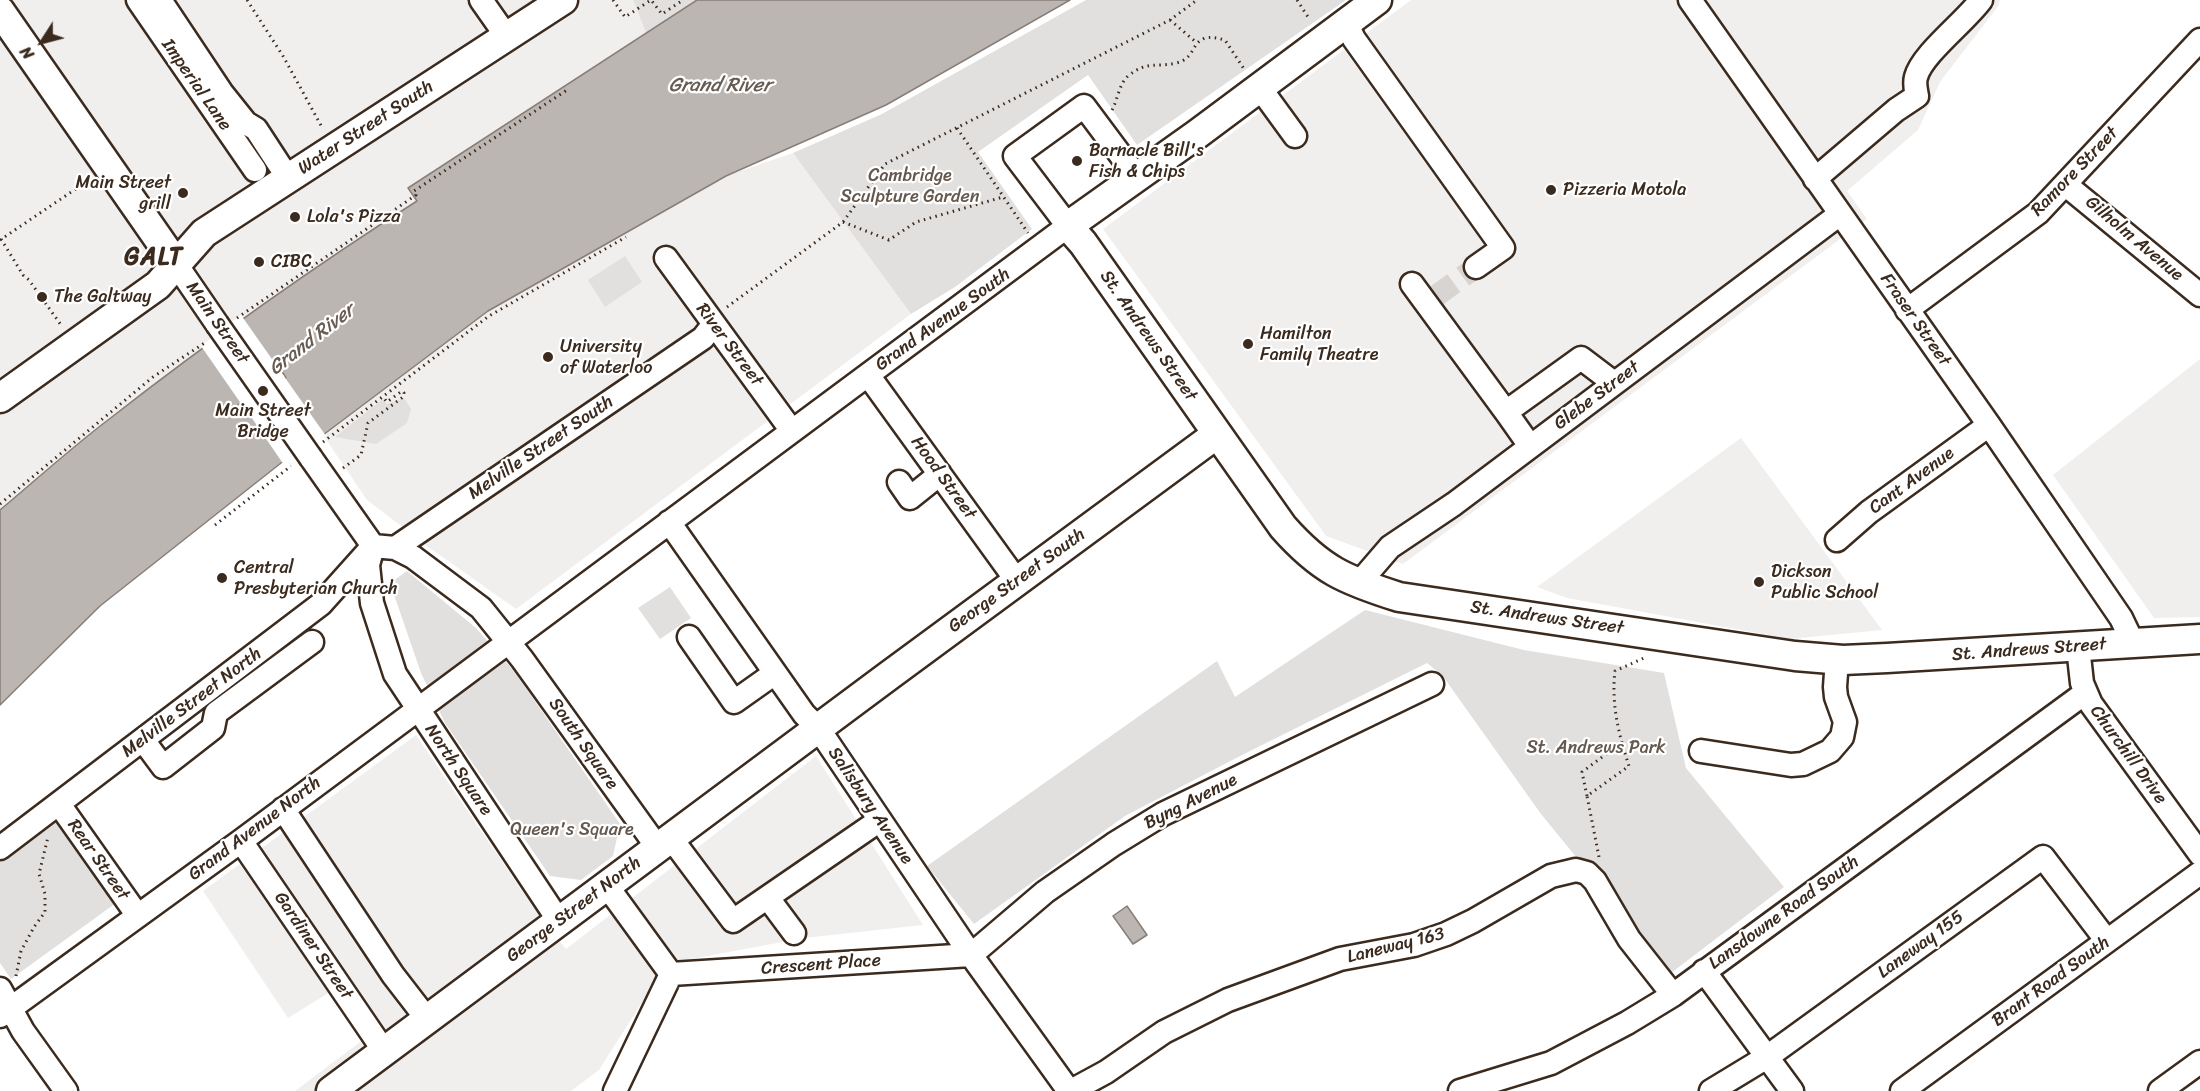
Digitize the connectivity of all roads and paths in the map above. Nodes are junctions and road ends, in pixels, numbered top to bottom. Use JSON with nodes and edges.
{"nodes":[{"id":1,"x":138,"y":0,"type":"edge"},
{"id":2,"x":160,"y":0,"type":"edge"},
{"id":3,"x":247,"y":0,"type":"edge"},
{"id":4,"x":481,"y":0,"type":"edge"},
{"id":5,"x":563,"y":0,"type":"edge"},
{"id":6,"x":683,"y":0,"type":"edge"},
{"id":7,"x":1197,"y":0,"type":"edge"},
{"id":8,"x":1297,"y":0,"type":"edge"},
{"id":9,"x":1377,"y":0,"type":"edge"},
{"id":10,"x":1690,"y":0,"type":"edge"},
{"id":11,"x":1981,"y":0,"type":"edge"},
{"id":12,"x":614,"y":1,"type":"edge"},
{"id":13,"x":0,"y":11,"type":"edge"},
{"id":14,"x":1170,"y":20,"type":"junction"},
{"id":15,"x":1311,"y":21,"type":"dead end"},
{"id":16,"x":1346,"y":23,"type":"junction"},
{"id":17,"x":507,"y":37,"type":"junction"},
{"id":18,"x":2200,"y":40,"type":"edge"},
{"id":19,"x":1197,"y":43,"type":"junction"},
{"id":20,"x":1253,"y":79,"type":"junction"},
{"id":21,"x":567,"y":90,"type":"dead end"},
{"id":22,"x":957,"y":128,"type":"junction"},
{"id":23,"x":1101,"y":128,"type":"junction"},
{"id":24,"x":324,"y":130,"type":"dead end"},
{"id":25,"x":1295,"y":136,"type":"dead end"},
{"id":26,"x":255,"y":170,"type":"dead end"},
{"id":27,"x":1137,"y":177,"type":"junction"},
{"id":28,"x":288,"y":178,"type":"junction"},
{"id":29,"x":1815,"y":179,"type":"junction"},
{"id":30,"x":89,"y":180,"type":"dead end"},
{"id":31,"x":2066,"y":185,"type":"junction"},
{"id":32,"x":1003,"y":197,"type":"junction"},
{"id":33,"x":1840,"y":214,"type":"junction"},
{"id":34,"x":843,"y":222,"type":"junction"},
{"id":35,"x":1068,"y":226,"type":"junction"},
{"id":36,"x":1029,"y":235,"type":"dead end"},
{"id":37,"x":626,"y":237,"type":"dead end"},
{"id":38,"x":0,"y":240,"type":"edge"},
{"id":39,"x":666,"y":258,"type":"dead end"},
{"id":40,"x":176,"y":264,"type":"junction"},
{"id":41,"x":1476,"y":267,"type":"tunnel mouth"},
{"id":42,"x":1412,"y":284,"type":"dead end"},
{"id":43,"x":2200,"y":295,"type":"edge"},
{"id":44,"x":1907,"y":310,"type":"junction"},
{"id":45,"x":61,"y":325,"type":"dead end"},
{"id":46,"x":713,"y":325,"type":"junction"},
{"id":47,"x":220,"y":328,"type":"junction"},
{"id":48,"x":868,"y":375,"type":"junction"},
{"id":49,"x":1614,"y":383,"type":"junction"},
{"id":50,"x":383,"y":397,"type":"junction"},
{"id":51,"x":0,"y":398,"type":"edge"},
{"id":52,"x":1506,"y":412,"type":"junction"},
{"id":53,"x":1989,"y":425,"type":"junction"},
{"id":54,"x":792,"y":431,"type":"junction"},
{"id":55,"x":1217,"y":435,"type":"junction"},
{"id":56,"x":1530,"y":446,"type":"junction"},
{"id":57,"x":309,"y":455,"type":"junction"},
{"id":58,"x":343,"y":468,"type":"dead end"},
{"id":59,"x":940,"y":474,"type":"junction"},
{"id":60,"x":899,"y":482,"type":"dead end"},
{"id":61,"x":0,"y":504,"type":"edge"},
{"id":62,"x":669,"y":522,"type":"junction"},
{"id":63,"x":215,"y":525,"type":"dead end"},
{"id":64,"x":1838,"y":540,"type":"dead end"},
{"id":65,"x":384,"y":547,"type":"junction"},
{"id":66,"x":1017,"y":581,"type":"junction"},
{"id":67,"x":1359,"y":583,"type":"junction"},
{"id":68,"x":689,"y":638,"type":"dead end"},
{"id":69,"x":2200,"y":639,"type":"edge"},
{"id":70,"x":509,"y":640,"type":"junction"},
{"id":71,"x":312,"y":642,"type":"dead end"},
{"id":72,"x":2133,"y":643,"type":"junction"},
{"id":73,"x":2079,"y":647,"type":"junction"},
{"id":74,"x":1647,"y":656,"type":"dead end"},
{"id":75,"x":1837,"y":659,"type":"junction"},
{"id":76,"x":775,"y":673,"type":"junction"},
{"id":77,"x":1432,"y":684,"type":"dead end"},
{"id":78,"x":2085,"y":693,"type":"junction"},
{"id":79,"x":416,"y":709,"type":"junction"},
{"id":80,"x":818,"y":729,"type":"junction"},
{"id":81,"x":143,"y":740,"type":"junction"},
{"id":82,"x":1621,"y":742,"type":"junction"},
{"id":83,"x":1701,"y":751,"type":"dead end"},
{"id":84,"x":1587,"y":796,"type":"junction"},
{"id":85,"x":59,"y":804,"type":"junction"},
{"id":86,"x":283,"y":809,"type":"junction"},
{"id":87,"x":880,"y":820,"type":"junction"},
{"id":88,"x":241,"y":841,"type":"junction"},
{"id":89,"x":664,"y":843,"type":"junction"},
{"id":90,"x":0,"y":848,"type":"edge"},
{"id":91,"x":2200,"y":854,"type":"edge"},
{"id":92,"x":1587,"y":873,"type":"junction"},
{"id":93,"x":2200,"y":873,"type":"edge"},
{"id":94,"x":607,"y":886,"type":"junction"},
{"id":95,"x":768,"y":898,"type":"junction"},
{"id":96,"x":138,"y":916,"type":"junction"},
{"id":97,"x":559,"y":921,"type":"junction"},
{"id":98,"x":795,"y":933,"type":"dead end"},
{"id":99,"x":2107,"y":941,"type":"junction"},
{"id":100,"x":971,"y":955,"type":"junction"},
{"id":101,"x":1704,"y":971,"type":"junction"},
{"id":102,"x":671,"y":974,"type":"junction"},
{"id":103,"x":1673,"y":995,"type":"junction"},
{"id":104,"x":7,"y":998,"type":"edge"},
{"id":105,"x":427,"y":1019,"type":"junction"},
{"id":106,"x":384,"y":1051,"type":"junction"},
{"id":107,"x":1767,"y":1058,"type":"junction"},
{"id":108,"x":2200,"y":1062,"type":"edge"},
{"id":109,"x":66,"y":1091,"type":"edge"},
{"id":110,"x":330,"y":1091,"type":"edge"},
{"id":111,"x":615,"y":1091,"type":"edge"},
{"id":112,"x":1070,"y":1091,"type":"edge"},
{"id":113,"x":1460,"y":1091,"type":"edge"},
{"id":114,"x":1711,"y":1091,"type":"edge"},
{"id":115,"x":1792,"y":1091,"type":"edge"},
{"id":116,"x":1902,"y":1091,"type":"edge"},
{"id":117,"x":2160,"y":1091,"type":"edge"}],
"edges":[{"from":1,"to":26,"type":"street","name":"Imperial Lane"},
{"from":2,"to":28,"type":"street"},
{"from":3,"to":24,"type":"path"},
{"from":4,"to":17,"type":"street"},
{"from":5,"to":17,"type":"main road","name":"Water Street South"},
{"from":6,"to":12,"type":"path"},
{"from":7,"to":14,"type":"path"},
{"from":8,"to":15,"type":"path"},
{"from":9,"to":16,"type":"main road","name":"Grand Avenue South"},
{"from":10,"to":29,"type":"street","name":"Fraser Street"},
{"from":11,"to":29,"type":"street"},
{"from":13,"to":40,"type":"main road","name":"Main Street"},
{"from":14,"to":19,"type":"path"},
{"from":14,"to":22,"type":"path"},
{"from":16,"to":20,"type":"main road","name":"Grand Avenue South"},
{"from":16,"to":41,"type":"street"},
{"from":17,"to":28,"type":"main road","name":"Water Street South"},
{"from":18,"to":31,"type":"street","name":"Ramore Street"},
{"from":19,"to":20,"type":"path"},
{"from":19,"to":23,"type":"path"},
{"from":20,"to":25,"type":"street"},
{"from":20,"to":27,"type":"main road","name":"Grand Avenue South"},
{"from":21,"to":47,"type":"path"},
{"from":22,"to":32,"type":"path"},
{"from":22,"to":34,"type":"path"},
{"from":23,"to":27,"type":"street"},
{"from":23,"to":35,"type":"street"},
{"from":27,"to":35,"type":"main road","name":"Grand Avenue South"},
{"from":28,"to":40,"type":"main road","name":"Water Street South"},
{"from":29,"to":33,"type":"street","name":"Fraser Street"},
{"from":30,"to":38,"type":"path"},
{"from":31,"to":43,"type":"street","name":"Gilholm Avenue"},
{"from":31,"to":44,"type":"street","name":"Ramore Street"},
{"from":32,"to":34,"type":"path"},
{"from":32,"to":36,"type":"path"},
{"from":33,"to":44,"type":"street","name":"Fraser Street"},
{"from":33,"to":49,"type":"street","name":"Glebe Street"},
{"from":34,"to":46,"type":"path"},
{"from":35,"to":48,"type":"street","name":"Grand Avenue South"},
{"from":35,"to":55,"type":"main road","name":"St. Andrews Street"},
{"from":37,"to":50,"type":"path"},
{"from":38,"to":45,"type":"path"},
{"from":39,"to":46,"type":"street","name":"River Street"},
{"from":40,"to":47,"type":"street","name":"Main Street"},
{"from":40,"to":51,"type":"main road","name":"Water Street South"},
{"from":42,"to":52,"type":"street"},
{"from":44,"to":53,"type":"street","name":"Fraser Street"},
{"from":46,"to":54,"type":"street","name":"River Street"},
{"from":46,"to":65,"type":"street","name":"Melville Street South"},
{"from":47,"to":57,"type":"street","name":"Main Street","bridge":true},
{"from":47,"to":61,"type":"path"},
{"from":48,"to":54,"type":"street","name":"Grand Avenue South"},
{"from":48,"to":59,"type":"street","name":"Hood Street"},
{"from":49,"to":52,"type":"street"},
{"from":49,"to":56,"type":"street","name":"Glebe Street"},
{"from":50,"to":57,"type":"path"},
{"from":50,"to":58,"type":"path"},
{"from":52,"to":56,"type":"street"},
{"from":53,"to":64,"type":"street","name":"Cant Avenue"},
{"from":53,"to":72,"type":"street","name":"Fraser Street"},
{"from":54,"to":62,"type":"street","name":"Grand Avenue South"},
{"from":55,"to":66,"type":"main road","name":"George Street South"},
{"from":55,"to":67,"type":"main road","name":"St. Andrews Street"},
{"from":56,"to":67,"type":"street","name":"Glebe Street"},
{"from":57,"to":63,"type":"path"},
{"from":57,"to":65,"type":"street","name":"Main Street"},
{"from":59,"to":60,"type":"street"},
{"from":59,"to":66,"type":"street","name":"Hood Street"},
{"from":62,"to":70,"type":"street","name":"Grand Avenue South"},
{"from":62,"to":76,"type":"street","name":"Salisbury Avenue"},
{"from":65,"to":70,"type":"street"},
{"from":65,"to":79,"type":"street"},
{"from":65,"to":81,"type":"street","name":"Melville Street North"},
{"from":66,"to":80,"type":"main road","name":"George Street South"},
{"from":67,"to":75,"type":"main road","name":"St. Andrews Street"},
{"from":68,"to":76,"type":"street"},
{"from":69,"to":72,"type":"main road","name":"St. Andrews Street"},
{"from":70,"to":79,"type":"street","name":"Grand Avenue North"},
{"from":70,"to":89,"type":"street","name":"South Square"},
{"from":71,"to":81,"type":"street"},
{"from":72,"to":73,"type":"main road","name":"St. Andrews Street"},
{"from":73,"to":75,"type":"main road","name":"St. Andrews Street"},
{"from":73,"to":78,"type":"street","name":"Churchill Drive"},
{"from":74,"to":82,"type":"path"},
{"from":75,"to":83,"type":"street"},
{"from":76,"to":80,"type":"street","name":"Salisbury Avenue"},
{"from":77,"to":100,"type":"street","name":"Byng Avenue"},
{"from":78,"to":91,"type":"street","name":"Churchill Drive"},
{"from":78,"to":101,"type":"street","name":"Lansdowne Road South"},
{"from":79,"to":86,"type":"street","name":"Grand Avenue North"},
{"from":79,"to":97,"type":"street","name":"North Square"},
{"from":80,"to":87,"type":"street","name":"Salisbury Avenue"},
{"from":80,"to":89,"type":"main road","name":"George Street North"},
{"from":81,"to":85,"type":"street","name":"Melville Street North"},
{"from":82,"to":84,"type":"path"},
{"from":82,"to":84,"type":"path"},
{"from":84,"to":92,"type":"path"},
{"from":85,"to":90,"type":"street","name":"Melville Street North"},
{"from":85,"to":96,"type":"street","name":"Rear Street"},
{"from":85,"to":104,"type":"path"},
{"from":86,"to":88,"type":"street","name":"Grand Avenue North"},
{"from":86,"to":105,"type":"street"},
{"from":87,"to":95,"type":"street"},
{"from":87,"to":100,"type":"street","name":"Salisbury Avenue"},
{"from":88,"to":96,"type":"street","name":"Grand Avenue North"},
{"from":88,"to":106,"type":"street","name":"Gardiner Street"},
{"from":89,"to":94,"type":"main road","name":"George Street North"},
{"from":89,"to":95,"type":"street","name":"South Square"},
{"from":92,"to":103,"type":"street"},
{"from":92,"to":112,"type":"street","name":"Laneway 163"},
{"from":93,"to":99,"type":"street","name":"Brant Road South"},
{"from":94,"to":97,"type":"main road","name":"George Street North"},
{"from":94,"to":102,"type":"street"},
{"from":95,"to":98,"type":"street"},
{"from":96,"to":104,"type":"street","name":"Grand Avenue North"},
{"from":97,"to":105,"type":"main road","name":"George Street North"},
{"from":99,"to":107,"type":"street","name":"Laneway 155"},
{"from":99,"to":116,"type":"street","name":"Brant Road South"},
{"from":100,"to":102,"type":"street","name":"Crescent Place"},
{"from":100,"to":112,"type":"street","name":"Salisbury Avenue"},
{"from":101,"to":103,"type":"street","name":"Lansdowne Road South"},
{"from":101,"to":107,"type":"street"},
{"from":102,"to":111,"type":"street"},
{"from":103,"to":113,"type":"street","name":"Lansdowne Road South"},
{"from":104,"to":109,"type":"street"},
{"from":105,"to":106,"type":"main road","name":"George Street North"},
{"from":106,"to":110,"type":"main road","name":"George Street North"},
{"from":107,"to":114,"type":"street","name":"Laneway 155"},
{"from":107,"to":115,"type":"street"},
{"from":108,"to":117,"type":"street"}]}
